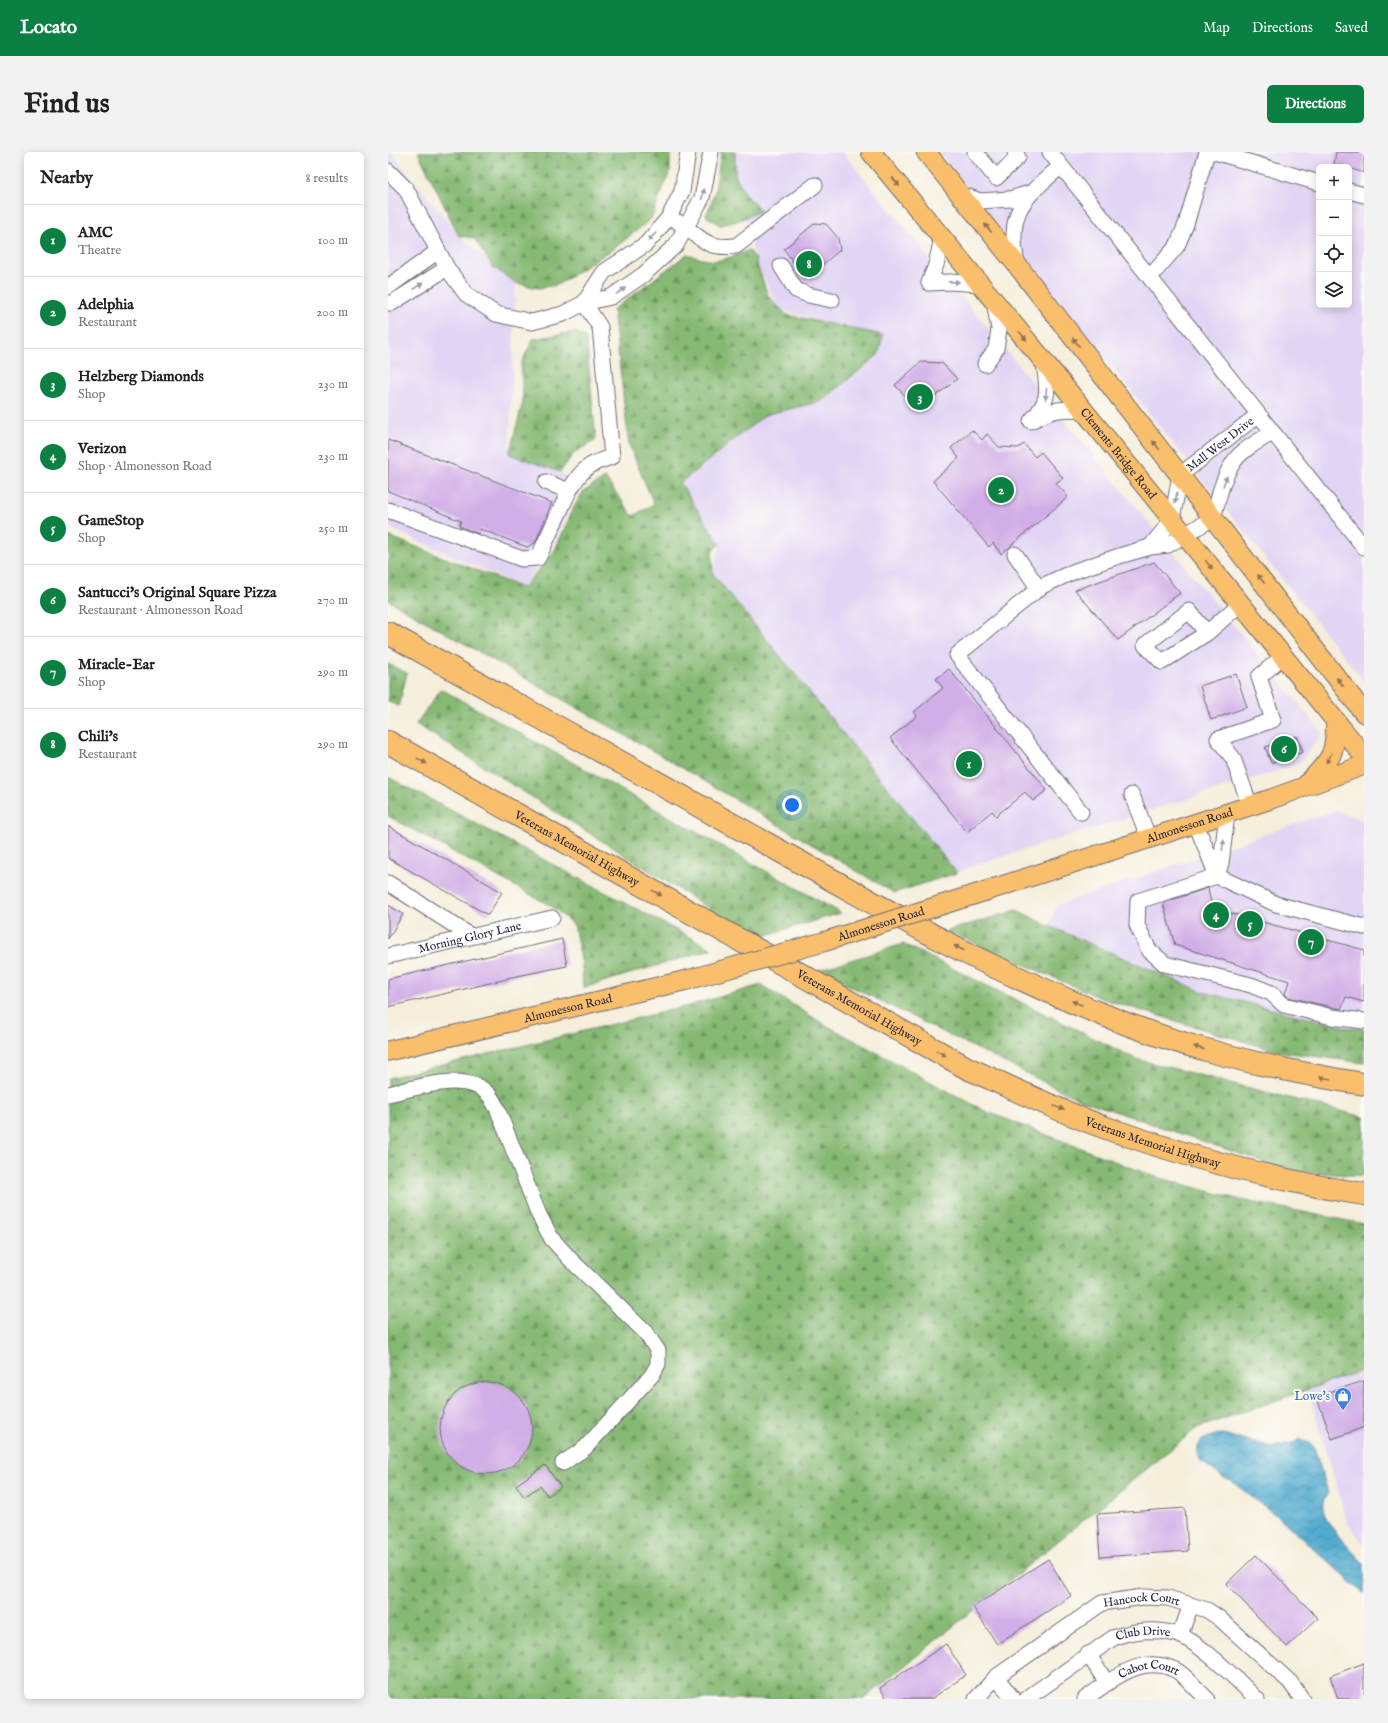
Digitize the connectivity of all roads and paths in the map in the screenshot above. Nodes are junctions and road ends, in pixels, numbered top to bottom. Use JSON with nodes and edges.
{"nodes":[{"id":1,"x":688,"y":152,"type":"edge"},
{"id":2,"x":711,"y":152,"type":"edge"},
{"id":3,"x":871,"y":152,"type":"edge"},
{"id":4,"x":911,"y":152,"type":"edge"},
{"id":5,"x":926,"y":152,"type":"edge"},
{"id":6,"x":975,"y":152,"type":"edge"},
{"id":7,"x":1015,"y":152,"type":"edge"},
{"id":8,"x":1050,"y":152,"type":"edge"},
{"id":9,"x":1207,"y":152,"type":"edge"},
{"id":10,"x":1215,"y":152,"type":"edge"},
{"id":11,"x":1061,"y":166,"type":"junction"},
{"id":12,"x":388,"y":171,"type":"edge"},
{"id":13,"x":1316,"y":182,"type":"edge"},
{"id":14,"x":815,"y":185,"type":"dead end"},
{"id":15,"x":1352,"y":192,"type":"edge"},
{"id":16,"x":1030,"y":193,"type":"junction"},
{"id":17,"x":961,"y":194,"type":"junction"},
{"id":18,"x":1364,"y":196,"type":"edge"},
{"id":19,"x":669,"y":217,"type":"junction"},
{"id":20,"x":686,"y":227,"type":"junction"},
{"id":21,"x":942,"y":238,"type":"junction"},
{"id":22,"x":438,"y":251,"type":"junction"},
{"id":23,"x":1017,"y":265,"type":"junction"},
{"id":24,"x":782,"y":266,"type":"dead end"},
{"id":25,"x":447,"y":268,"type":"junction"},
{"id":26,"x":1150,"y":277,"type":"junction"},
{"id":27,"x":980,"y":284,"type":"junction"},
{"id":28,"x":388,"y":287,"type":"edge"},
{"id":29,"x":832,"y":300,"type":"dead end"},
{"id":30,"x":994,"y":301,"type":"junction"},
{"id":31,"x":388,"y":303,"type":"edge"},
{"id":32,"x":584,"y":303,"type":"junction"},
{"id":33,"x":1044,"y":362,"type":"junction"},
{"id":34,"x":985,"y":364,"type":"dead end"},
{"id":35,"x":1083,"y":410,"type":"junction"},
{"id":36,"x":1258,"y":415,"type":"junction"},
{"id":37,"x":1272,"y":433,"type":"junction"},
{"id":38,"x":1180,"y":475,"type":"junction"},
{"id":39,"x":546,"y":482,"type":"dead end"},
{"id":40,"x":569,"y":491,"type":"junction"},
{"id":41,"x":388,"y":510,"type":"edge"},
{"id":42,"x":1213,"y":518,"type":"junction"},
{"id":43,"x":1172,"y":520,"type":"junction"},
{"id":44,"x":1184,"y":535,"type":"junction"},
{"id":45,"x":1150,"y":547,"type":"junction"},
{"id":46,"x":1364,"y":547,"type":"edge"},
{"id":47,"x":1015,"y":554,"type":"dead end"},
{"id":48,"x":1039,"y":589,"type":"junction"},
{"id":49,"x":1240,"y":604,"type":"junction"},
{"id":50,"x":388,"y":633,"type":"edge"},
{"id":51,"x":1207,"y":633,"type":"dead end"},
{"id":52,"x":1283,"y":656,"type":"junction"},
{"id":53,"x":1364,"y":713,"type":"edge"},
{"id":54,"x":1336,"y":721,"type":"junction"},
{"id":55,"x":388,"y":742,"type":"edge"},
{"id":56,"x":1364,"y":756,"type":"edge"},
{"id":57,"x":1364,"y":765,"type":"edge"},
{"id":58,"x":1304,"y":787,"type":"junction"},
{"id":59,"x":1132,"y":795,"type":"dead end"},
{"id":60,"x":1250,"y":806,"type":"junction"},
{"id":61,"x":1081,"y":812,"type":"dead end"},
{"id":62,"x":1227,"y":814,"type":"junction"},
{"id":63,"x":1196,"y":824,"type":"junction"},
{"id":64,"x":1150,"y":839,"type":"junction"},
{"id":65,"x":1218,"y":876,"type":"junction"},
{"id":66,"x":388,"y":883,"type":"edge"},
{"id":67,"x":552,"y":918,"type":"dead end"},
{"id":68,"x":1364,"y":927,"type":"edge"},
{"id":69,"x":471,"y":936,"type":"junction"},
{"id":70,"x":388,"y":956,"type":"edge"},
{"id":71,"x":1364,"y":1021,"type":"edge"},
{"id":72,"x":388,"y":1051,"type":"edge"},
{"id":73,"x":1364,"y":1084,"type":"edge"},
{"id":74,"x":388,"y":1094,"type":"edge"},
{"id":75,"x":1364,"y":1194,"type":"edge"},
{"id":76,"x":563,"y":1463,"type":"dead end"},
{"id":77,"x":1191,"y":1605,"type":"junction"},
{"id":78,"x":1180,"y":1635,"type":"junction"},
{"id":79,"x":1088,"y":1654,"type":"junction"},
{"id":80,"x":996,"y":1677,"type":"junction"},
{"id":81,"x":1107,"y":1683,"type":"junction"},
{"id":82,"x":976,"y":1699,"type":"edge"},
{"id":83,"x":1013,"y":1699,"type":"edge"},
{"id":84,"x":1026,"y":1699,"type":"edge"},
{"id":85,"x":1085,"y":1699,"type":"edge"},
{"id":86,"x":1207,"y":1699,"type":"edge"},
{"id":87,"x":1257,"y":1699,"type":"edge"},
{"id":88,"x":1302,"y":1699,"type":"edge"}],
"edges":[{"from":1,"to":19,"type":"street"},
{"from":20,"to":2,"type":"street","one_way":true},
{"from":3,"to":21,"type":"main road","name":"Clements Bridge Road","one_way":true},
{"from":4,"to":17,"type":"main road"},
{"from":5,"to":17,"type":"main road"},
{"from":6,"to":7,"type":"street"},
{"from":8,"to":11,"type":"street"},
{"from":9,"to":26,"type":"street"},
{"from":10,"to":13,"type":"street"},
{"from":11,"to":16,"type":"street"},
{"from":11,"to":26,"type":"street"},
{"from":12,"to":22,"type":"street"},
{"from":14,"to":20,"type":"street"},
{"from":15,"to":18,"type":"street"},
{"from":16,"to":17,"type":"street"},
{"from":16,"to":23,"type":"street"},
{"from":23,"to":17,"type":"main road","one_way":true},
{"from":19,"to":20,"type":"street"},
{"from":19,"to":32,"type":"street","one_way":true},
{"from":32,"to":20,"type":"street","one_way":true},
{"from":21,"to":27,"type":"main road","name":"Clements Bridge Road"},
{"from":21,"to":27,"type":"street","one_way":true},
{"from":22,"to":25,"type":"street"},
{"from":22,"to":28,"type":"street"},
{"from":38,"to":23,"type":"main road","one_way":true},
{"from":24,"to":29,"type":"street"},
{"from":31,"to":25,"type":"street","one_way":true},
{"from":25,"to":32,"type":"street"},
{"from":26,"to":36,"type":"street"},
{"from":27,"to":30,"type":"main road","name":"Clements Bridge Road"},
{"from":30,"to":33,"type":"main road","name":"Clements Bridge Road","one_way":true},
{"from":30,"to":34,"type":"street"},
{"from":32,"to":40,"type":"street"},
{"from":33,"to":35,"type":"main road","name":"Clements Bridge Road"},
{"from":33,"to":35,"type":"street","one_way":true},
{"from":35,"to":43,"type":"main road","name":"Clements Bridge Road"},
{"from":36,"to":37,"type":"street"},
{"from":36,"to":38,"type":"street","name":"Mall West Drive"},
{"from":42,"to":37,"type":"street","name":"Mall West Drive","one_way":true},
{"from":37,"to":46,"type":"street"},
{"from":38,"to":42,"type":"main road"},
{"from":38,"to":43,"type":"street","name":"Mall West Drive","one_way":true},
{"from":39,"to":40,"type":"street"},
{"from":40,"to":41,"type":"street"},
{"from":42,"to":44,"type":"street"},
{"from":53,"to":42,"type":"main road","one_way":true},
{"from":43,"to":44,"type":"main road","name":"Clements Bridge Road"},
{"from":43,"to":45,"type":"street"},
{"from":44,"to":45,"type":"street"},
{"from":44,"to":49,"type":"main road","name":"Clements Bridge Road","one_way":true},
{"from":45,"to":48,"type":"street"},
{"from":47,"to":48,"type":"street"},
{"from":48,"to":61,"type":"street"},
{"from":49,"to":51,"type":"street"},
{"from":49,"to":52,"type":"main road","name":"Clements Bridge Road"},
{"from":73,"to":50,"type":"highway","one_way":true},
{"from":52,"to":54,"type":"main road","name":"Clements Bridge Road"},
{"from":52,"to":60,"type":"street"},
{"from":54,"to":56,"type":"main road","name":"Clements Bridge Road"},
{"from":54,"to":58,"type":"main road","one_way":true},
{"from":55,"to":75,"type":"highway","name":"Veterans Memorial Highway","one_way":true},
{"from":57,"to":58,"type":"main road","name":"Almonesson Road"},
{"from":58,"to":60,"type":"main road","name":"Almonesson Road"},
{"from":59,"to":64,"type":"street"},
{"from":60,"to":62,"type":"main road","name":"Almonesson Road"},
{"from":62,"to":63,"type":"main road","name":"Almonesson Road"},
{"from":65,"to":62,"type":"street","one_way":true},
{"from":63,"to":64,"type":"main road","name":"Almonesson Road"},
{"from":63,"to":65,"type":"street"},
{"from":64,"to":72,"type":"main road","name":"Almonesson Road","bridge":true},
{"from":65,"to":68,"type":"street"},
{"from":65,"to":71,"type":"street"},
{"from":66,"to":69,"type":"street"},
{"from":67,"to":69,"type":"street","name":"Morning Glory Lane"},
{"from":69,"to":70,"type":"street","name":"Morning Glory Lane"},
{"from":74,"to":76,"type":"street"},
{"from":77,"to":78,"type":"street"},
{"from":77,"to":80,"type":"street","name":"Hancock Court"},
{"from":77,"to":88,"type":"street","name":"Hancock Court"},
{"from":78,"to":79,"type":"street","name":"Club Drive"},
{"from":78,"to":87,"type":"street","name":"Club Drive"},
{"from":79,"to":81,"type":"street","name":"Cabot Court"},
{"from":79,"to":84,"type":"street","name":"Club Drive"},
{"from":80,"to":82,"type":"street","name":"Hancock Court"},
{"from":80,"to":83,"type":"street"},
{"from":81,"to":85,"type":"street","name":"Cabot Court"},
{"from":81,"to":86,"type":"street","name":"Cabot Court"}]}
